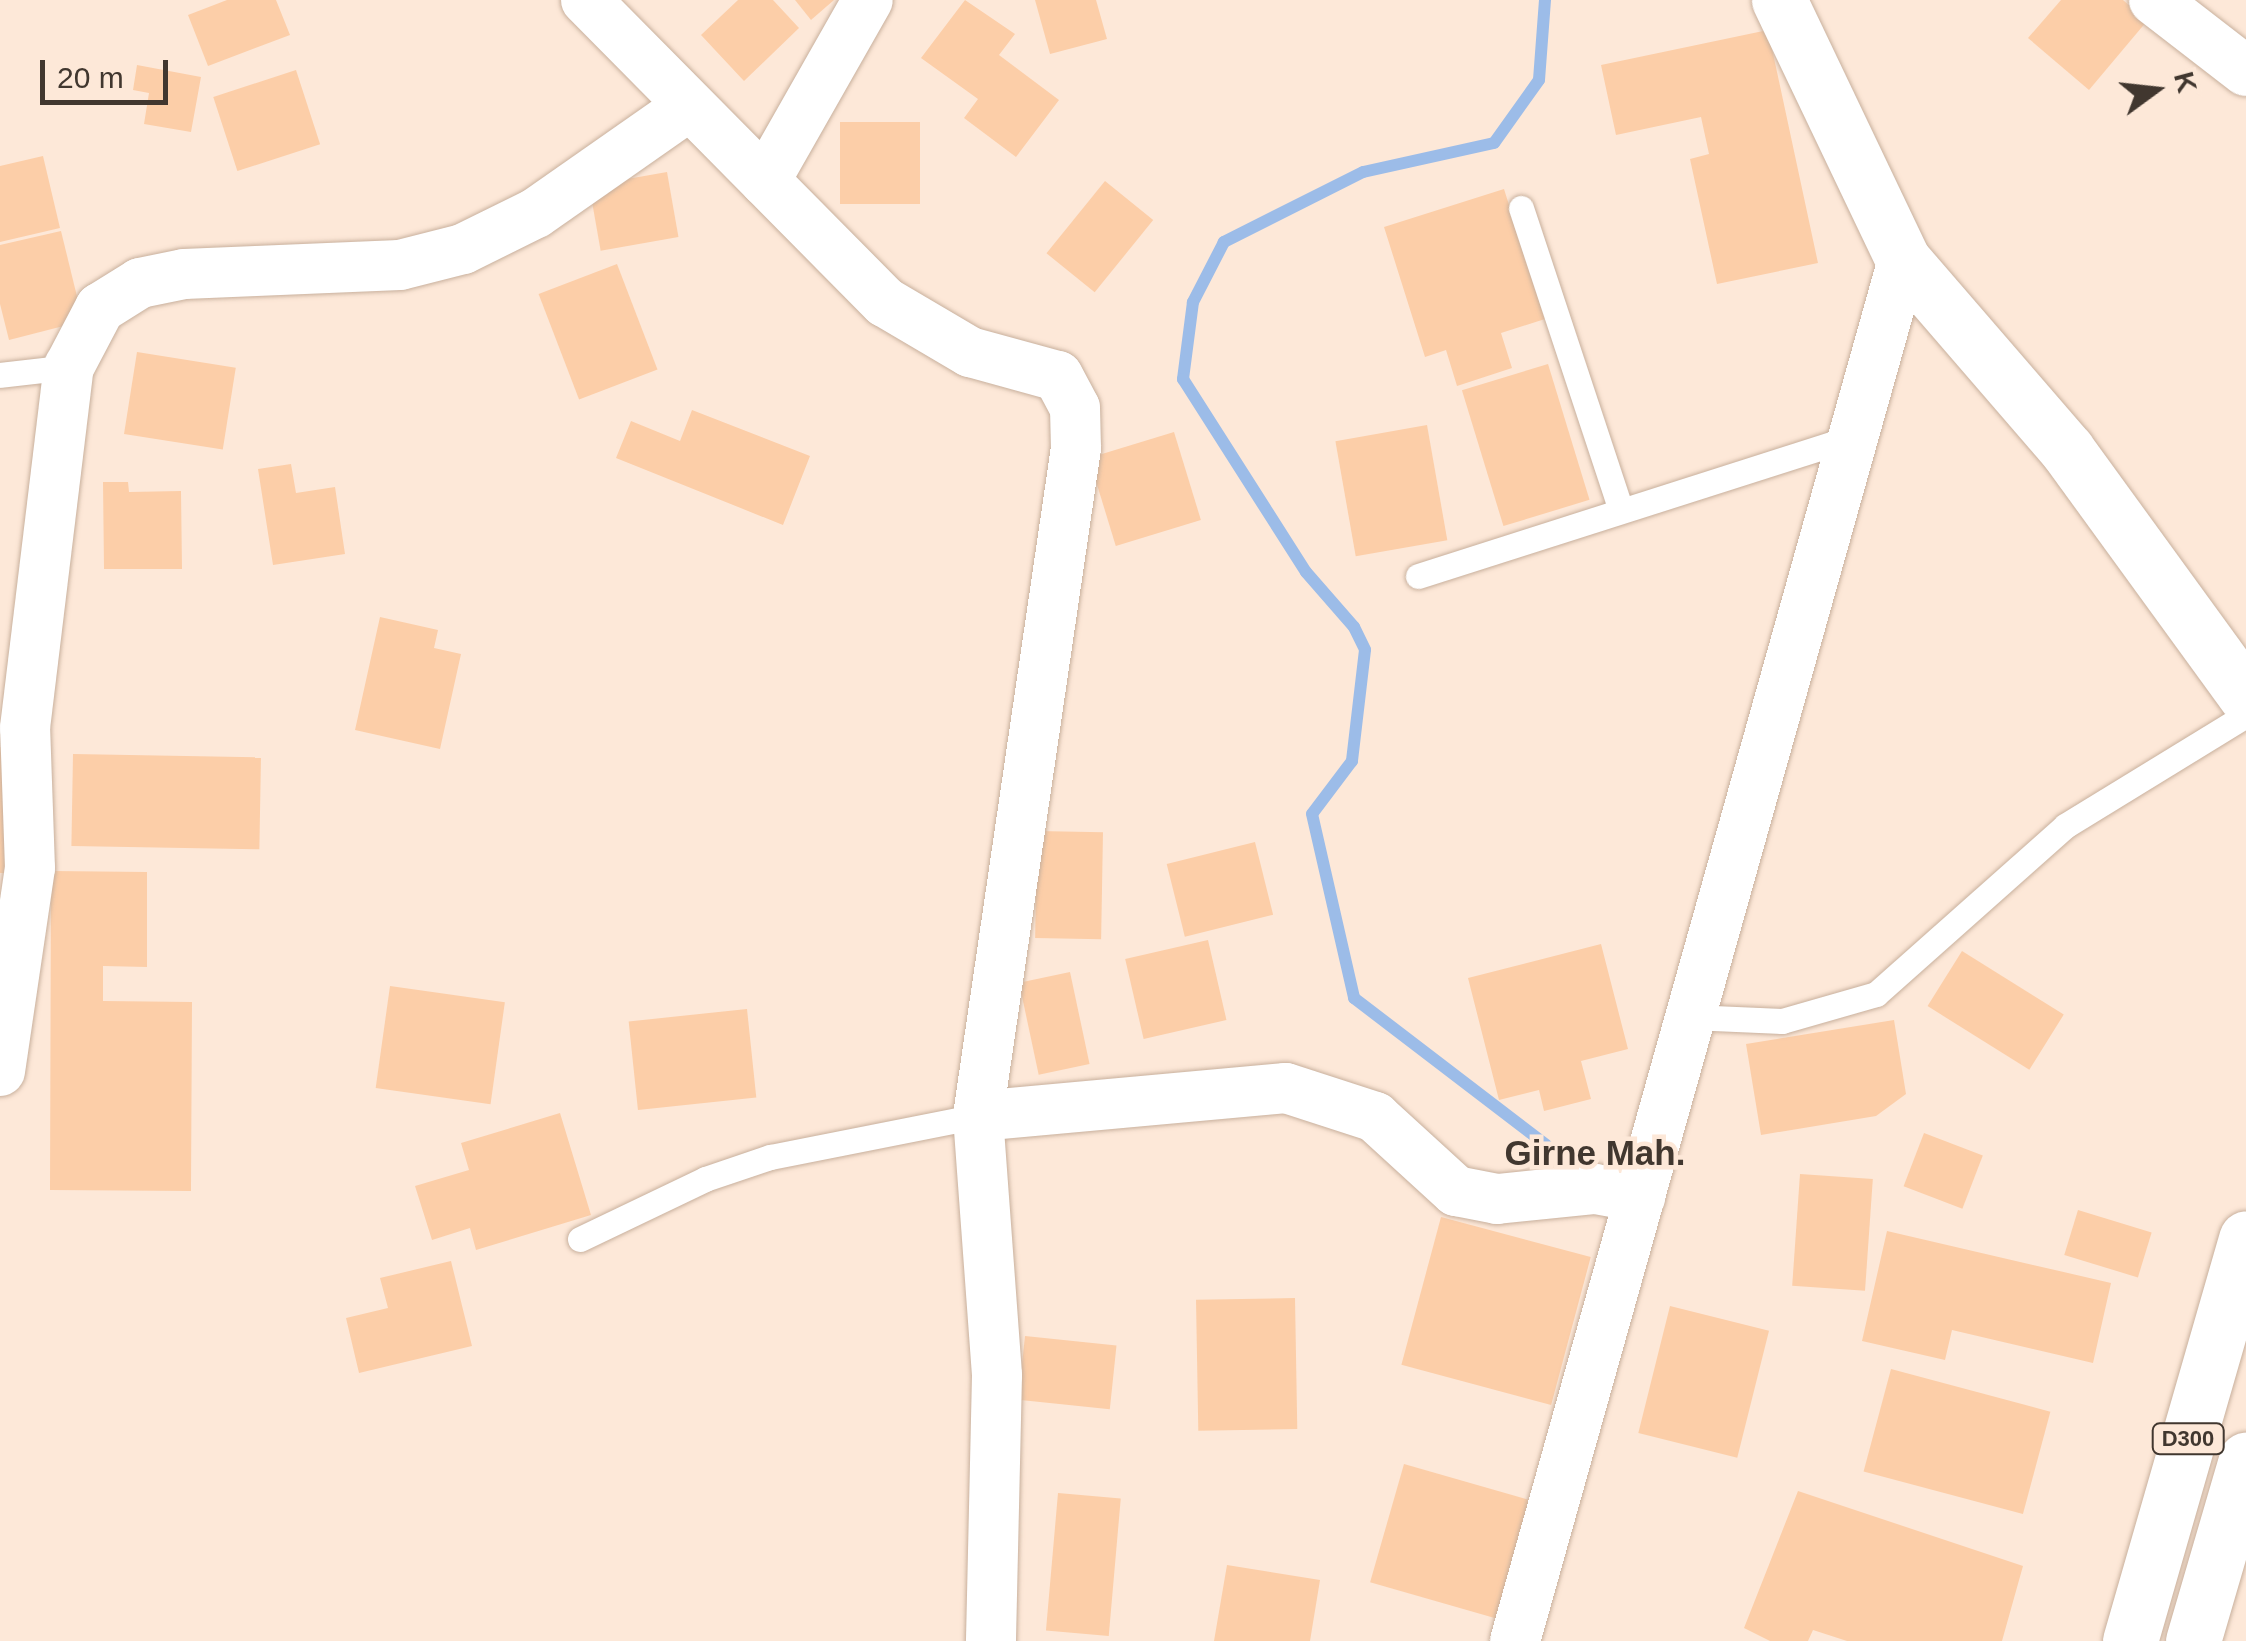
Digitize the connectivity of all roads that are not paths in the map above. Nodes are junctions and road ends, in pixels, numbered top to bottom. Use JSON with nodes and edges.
{"nodes":[{"id":1,"x":586,"y":0,"type":"edge"},
{"id":2,"x":868,"y":0,"type":"edge"},
{"id":3,"x":1779,"y":0,"type":"edge"},
{"id":4,"x":2154,"y":0,"type":"edge"},
{"id":5,"x":2244,"y":62,"type":"edge"},
{"id":6,"x":689,"y":106,"type":"junction"},
{"id":7,"x":764,"y":181,"type":"junction"},
{"id":8,"x":1522,"y":208,"type":"dead end"},
{"id":9,"x":1903,"y":260,"type":"junction"},
{"id":10,"x":69,"y":367,"type":"junction"},
{"id":11,"x":0,"y":375,"type":"edge"},
{"id":12,"x":1854,"y":436,"type":"junction"},
{"id":13,"x":1621,"y":510,"type":"junction"},
{"id":14,"x":1418,"y":576,"type":"dead end"},
{"id":15,"x":2246,"y":696,"type":"edge"},
{"id":16,"x":2246,"y":715,"type":"edge"},
{"id":17,"x":12,"y":729,"type":"edge"},
{"id":18,"x":1690,"y":1017,"type":"junction"},
{"id":19,"x":0,"y":1071,"type":"edge"},
{"id":20,"x":978,"y":1116,"type":"junction"},
{"id":21,"x":1640,"y":1197,"type":"junction"},
{"id":22,"x":2246,"y":1238,"type":"edge"},
{"id":23,"x":580,"y":1239,"type":"dead end"},
{"id":24,"x":2246,"y":1460,"type":"edge"},
{"id":25,"x":991,"y":1641,"type":"edge"},
{"id":26,"x":1515,"y":1641,"type":"edge"},
{"id":27,"x":2130,"y":1641,"type":"edge"},
{"id":28,"x":2193,"y":1641,"type":"edge"}],
"edges":[{"from":1,"to":6,"type":"street"},
{"from":2,"to":7,"type":"street"},
{"from":3,"to":9,"type":"main road"},
{"from":4,"to":5,"type":"street"},
{"from":6,"to":7,"type":"street"},
{"from":6,"to":10,"type":"street"},
{"from":7,"to":20,"type":"street"},
{"from":8,"to":13,"type":"lane"},
{"from":9,"to":12,"type":"street"},
{"from":9,"to":15,"type":"main road"},
{"from":10,"to":11,"type":"lane"},
{"from":10,"to":17,"type":"street"},
{"from":12,"to":13,"type":"lane"},
{"from":12,"to":18,"type":"street"},
{"from":13,"to":14,"type":"lane"},
{"from":16,"to":18,"type":"lane"},
{"from":17,"to":19,"type":"street"},
{"from":18,"to":21,"type":"street"},
{"from":20,"to":21,"type":"street"},
{"from":20,"to":23,"type":"lane"},
{"from":20,"to":25,"type":"street"},
{"from":21,"to":26,"type":"street"},
{"from":22,"to":27,"type":"main road","number":"D300"},
{"from":24,"to":28,"type":"main road","number":"D300"}]}
